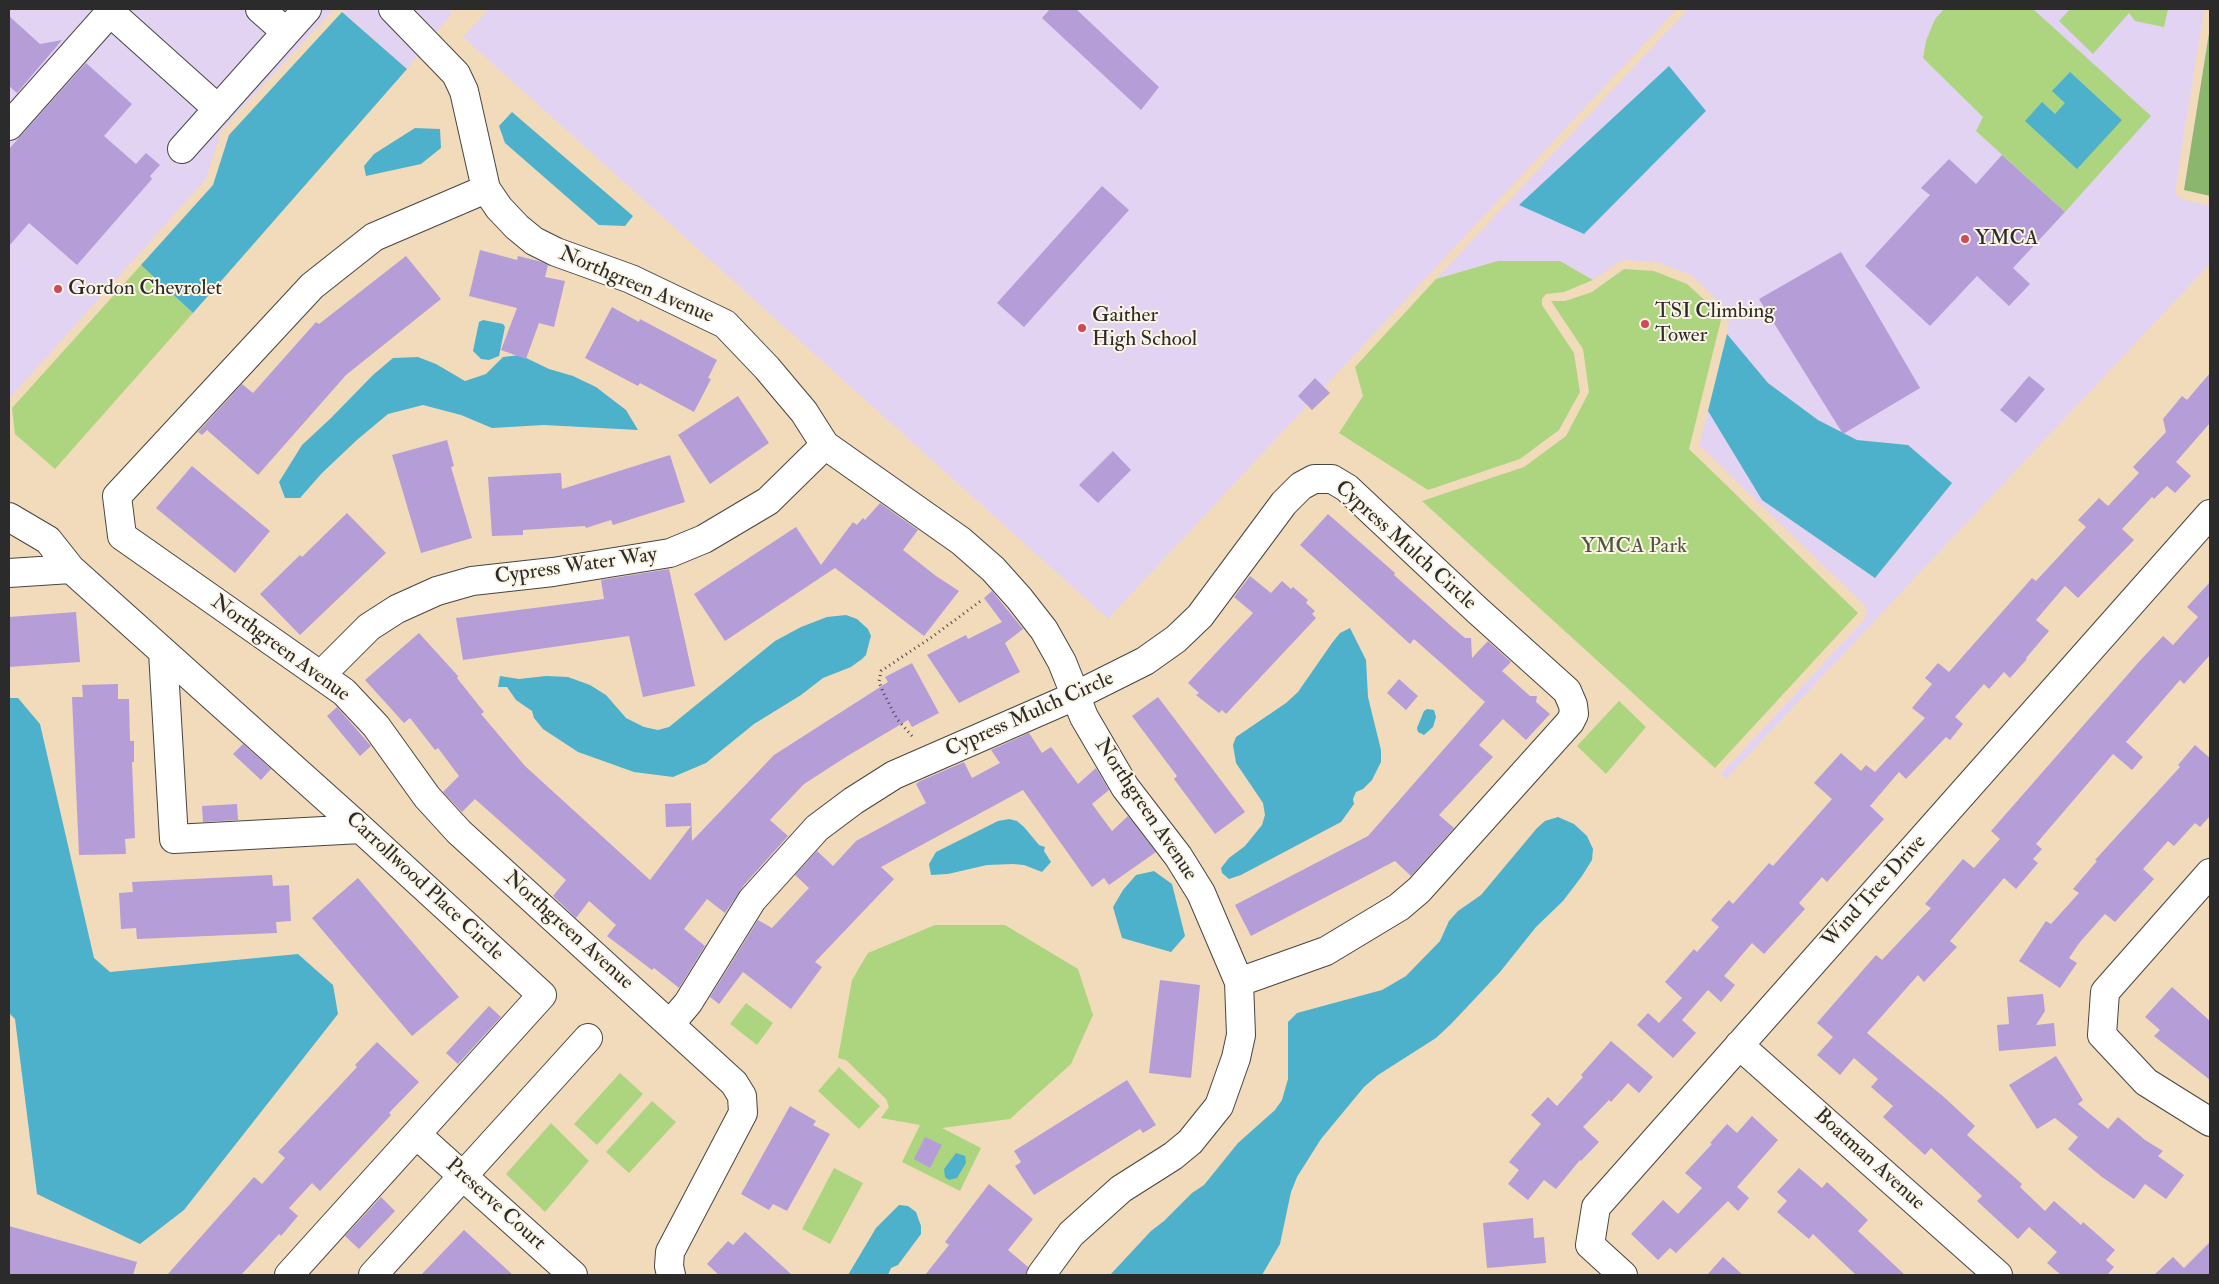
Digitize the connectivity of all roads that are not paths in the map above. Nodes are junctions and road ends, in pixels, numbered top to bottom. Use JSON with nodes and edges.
{"nodes":[{"id":1,"x":260,"y":9,"type":"edge"},
{"id":2,"x":307,"y":9,"type":"edge"},
{"id":3,"x":393,"y":9,"type":"edge"},
{"id":4,"x":111,"y":11,"type":"edge"},
{"id":5,"x":286,"y":32,"type":"junction"},
{"id":6,"x":218,"y":109,"type":"junction"},
{"id":7,"x":9,"y":126,"type":"edge"},
{"id":8,"x":182,"y":149,"type":"dead end"},
{"id":9,"x":486,"y":189,"type":"junction"},
{"id":10,"x":825,"y":445,"type":"junction"},
{"id":11,"x":2210,"y":514,"type":"edge"},
{"id":12,"x":9,"y":517,"type":"edge"},
{"id":13,"x":71,"y":569,"type":"junction"},
{"id":14,"x":9,"y":573,"type":"edge"},
{"id":15,"x":163,"y":652,"type":"junction"},
{"id":16,"x":321,"y":675,"type":"junction"},
{"id":17,"x":1075,"y":696,"type":"junction"},
{"id":18,"x":361,"y":829,"type":"junction"},
{"id":19,"x":2210,"y":873,"type":"edge"},
{"id":20,"x":1238,"y":982,"type":"junction"},
{"id":21,"x":671,"y":1023,"type":"junction"},
{"id":22,"x":588,"y":1038,"type":"dead end"},
{"id":23,"x":1739,"y":1045,"type":"junction"},
{"id":24,"x":2210,"y":1122,"type":"edge"},
{"id":25,"x":417,"y":1135,"type":"junction"},
{"id":26,"x":463,"y":1176,"type":"junction"},
{"id":27,"x":289,"y":1275,"type":"edge"},
{"id":28,"x":373,"y":1275,"type":"edge"},
{"id":29,"x":573,"y":1275,"type":"edge"},
{"id":30,"x":672,"y":1275,"type":"edge"},
{"id":31,"x":1041,"y":1275,"type":"edge"},
{"id":32,"x":1623,"y":1275,"type":"edge"},
{"id":33,"x":1998,"y":1275,"type":"edge"}],
"edges":[{"from":1,"to":5,"type":"street"},
{"from":2,"to":5,"type":"street"},
{"from":3,"to":9,"type":"street","name":"Northgreen Avenue"},
{"from":4,"to":6,"type":"street"},
{"from":4,"to":7,"type":"street"},
{"from":5,"to":6,"type":"street"},
{"from":6,"to":8,"type":"street"},
{"from":9,"to":10,"type":"street","name":"Northgreen Avenue"},
{"from":9,"to":16,"type":"street","name":"Northgreen Avenue"},
{"from":10,"to":16,"type":"street","name":"Cypress Water Way"},
{"from":10,"to":17,"type":"street","name":"Northgreen Avenue"},
{"from":11,"to":23,"type":"street","name":"Wind Tree Drive"},
{"from":12,"to":13,"type":"street","name":"Carrollwood Place Circle"},
{"from":13,"to":14,"type":"street"},
{"from":13,"to":15,"type":"street","name":"Carrollwood Place Circle"},
{"from":15,"to":18,"type":"street","name":"Carrollwood Place Circle"},
{"from":15,"to":18,"type":"street"},
{"from":16,"to":21,"type":"street","name":"Northgreen Avenue"},
{"from":17,"to":20,"type":"street","name":"Northgreen Avenue"},
{"from":17,"to":20,"type":"street","name":"Cypress Mulch Circle"},
{"from":17,"to":21,"type":"street","name":"Cypress Mulch Circle"},
{"from":18,"to":25,"type":"street","name":"Carrollwood Place Circle"},
{"from":19,"to":24,"type":"street"},
{"from":20,"to":31,"type":"street","name":"Northgreen Avenue"},
{"from":21,"to":30,"type":"street","name":"Northgreen Avenue"},
{"from":22,"to":26,"type":"street"},
{"from":23,"to":32,"type":"street","name":"Wind Tree Drive"},
{"from":23,"to":33,"type":"street","name":"Boatman Avenue"},
{"from":25,"to":26,"type":"street","name":"Preserve Court"},
{"from":25,"to":27,"type":"street","name":"Carrollwood Place Circle"},
{"from":26,"to":28,"type":"street"},
{"from":26,"to":29,"type":"street","name":"Preserve Court"}]}
